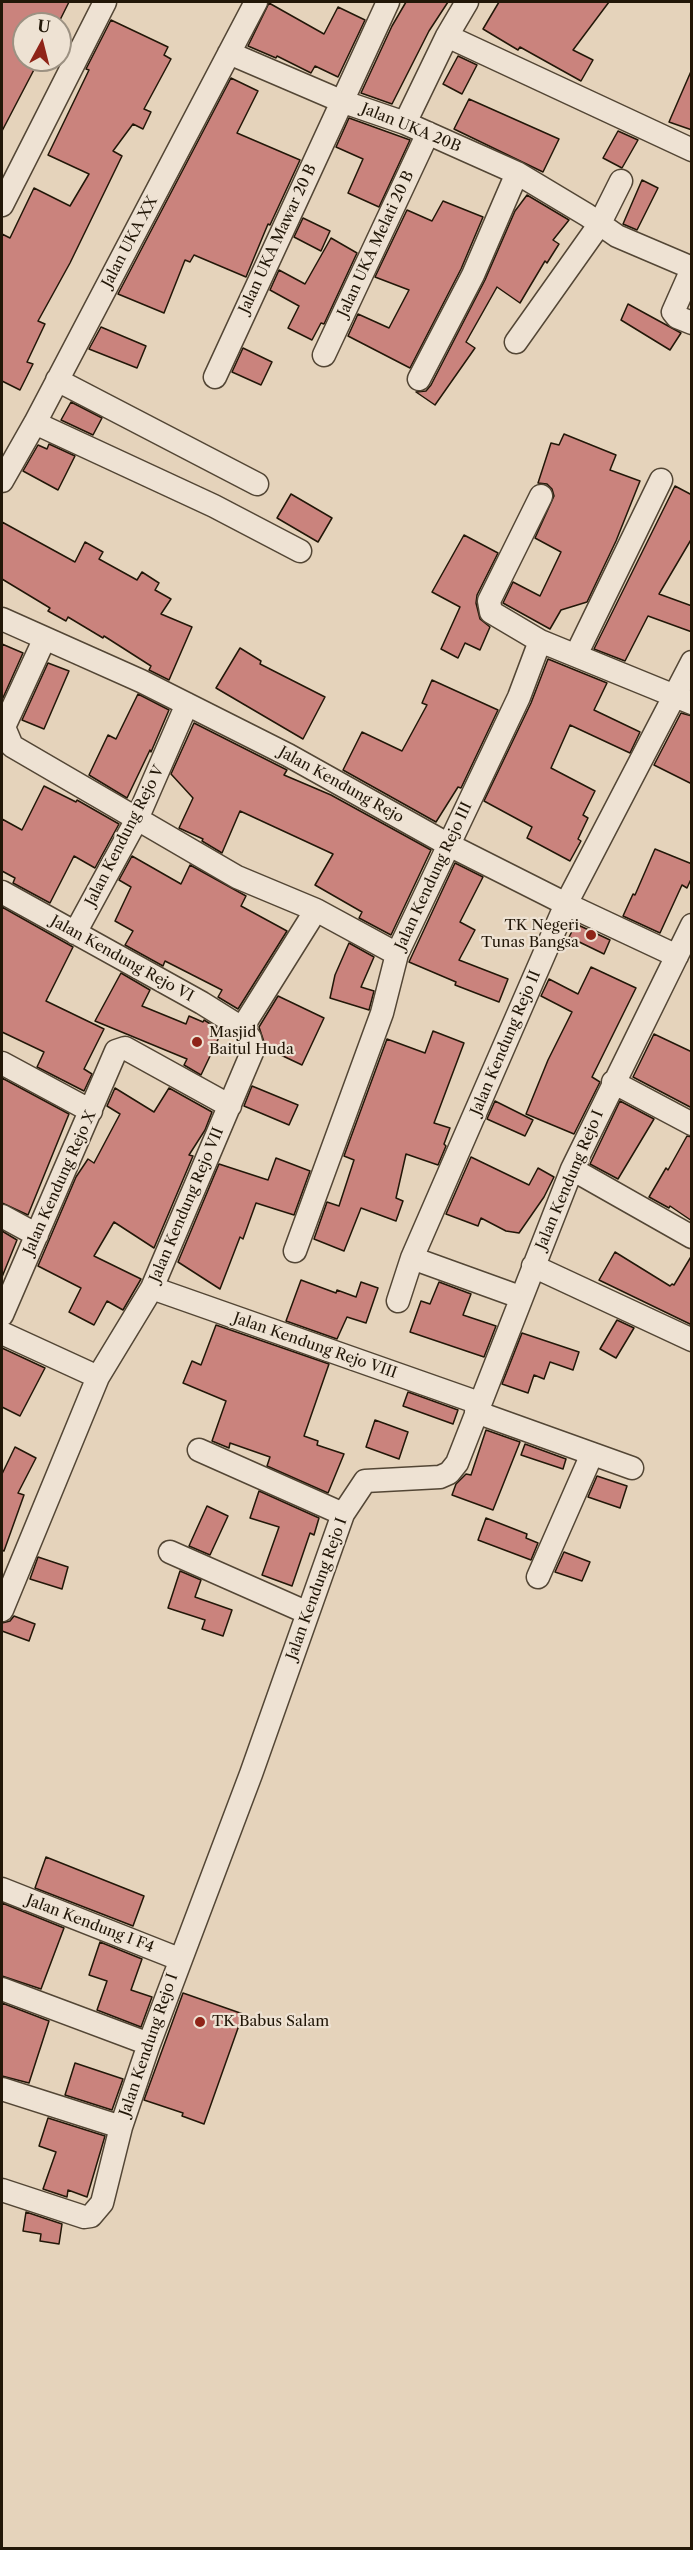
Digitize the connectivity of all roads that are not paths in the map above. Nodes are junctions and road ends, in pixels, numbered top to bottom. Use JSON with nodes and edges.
{"nodes":[{"id":1,"x":105,"y":2,"type":"edge"},
{"id":2,"x":256,"y":2,"type":"edge"},
{"id":3,"x":388,"y":2,"type":"edge"},
{"id":4,"x":467,"y":2,"type":"edge"},
{"id":5,"x":447,"y":36,"type":"junction"},
{"id":6,"x":229,"y":53,"type":"junction"},
{"id":7,"x":341,"y":101,"type":"junction"},
{"id":8,"x":405,"y":123,"type":"junction"},
{"id":9,"x":428,"y":133,"type":"junction"},
{"id":10,"x":675,"y":142,"type":"edge"},
{"id":11,"x":517,"y":172,"type":"junction"},
{"id":12,"x":621,"y":181,"type":"dead end"},
{"id":13,"x":2,"y":205,"type":"edge"},
{"id":14,"x":593,"y":220,"type":"junction"},
{"id":15,"x":692,"y":268,"type":"edge"},
{"id":16,"x":692,"y":323,"type":"edge"},
{"id":17,"x":516,"y":342,"type":"dead end"},
{"id":18,"x":324,"y":355,"type":"dead end"},
{"id":19,"x":215,"y":377,"type":"dead end"},
{"id":20,"x":418,"y":379,"type":"dead end"},
{"id":21,"x":57,"y":380,"type":"junction"},
{"id":22,"x":35,"y":423,"type":"junction"},
{"id":23,"x":662,"y":480,"type":"dead end"},
{"id":24,"x":2,"y":481,"type":"edge"},
{"id":25,"x":257,"y":484,"type":"dead end"},
{"id":26,"x":541,"y":496,"type":"dead end"},
{"id":27,"x":300,"y":551,"type":"dead end"},
{"id":28,"x":2,"y":619,"type":"edge"},
{"id":29,"x":44,"y":640,"type":"junction"},
{"id":30,"x":540,"y":641,"type":"junction"},
{"id":31,"x":576,"y":655,"type":"junction"},
{"id":32,"x":692,"y":662,"type":"edge"},
{"id":33,"x":683,"y":699,"type":"edge"},
{"id":34,"x":187,"y":704,"type":"junction"},
{"id":35,"x":136,"y":819,"type":"junction"},
{"id":36,"x":448,"y":844,"type":"junction"},
{"id":37,"x":2,"y":892,"type":"edge"},
{"id":38,"x":566,"y":904,"type":"junction"},
{"id":39,"x":316,"y":910,"type":"junction"},
{"id":40,"x":692,"y":925,"type":"edge"},
{"id":41,"x":75,"y":933,"type":"junction"},
{"id":42,"x":397,"y":954,"type":"junction"},
{"id":43,"x":677,"y":956,"type":"junction"},
{"id":44,"x":242,"y":1028,"type":"junction"},
{"id":45,"x":2,"y":1063,"type":"edge"},
{"id":46,"x":613,"y":1082,"type":"junction"},
{"id":47,"x":230,"y":1106,"type":"junction"},
{"id":48,"x":91,"y":1111,"type":"junction"},
{"id":49,"x":692,"y":1124,"type":"edge"},
{"id":50,"x":572,"y":1169,"type":"junction"},
{"id":51,"x":2,"y":1216,"type":"edge"},
{"id":52,"x":37,"y":1235,"type":"junction"},
{"id":53,"x":692,"y":1237,"type":"edge"},
{"id":54,"x":295,"y":1251,"type":"dead end"},
{"id":55,"x":412,"y":1258,"type":"junction"},
{"id":56,"x":533,"y":1266,"type":"junction"},
{"id":57,"x":152,"y":1288,"type":"junction"},
{"id":58,"x":520,"y":1297,"type":"junction"},
{"id":59,"x":398,"y":1301,"type":"dead end"},
{"id":60,"x":2,"y":1315,"type":"edge"},
{"id":61,"x":2,"y":1333,"type":"edge"},
{"id":62,"x":692,"y":1340,"type":"edge"},
{"id":63,"x":98,"y":1377,"type":"junction"},
{"id":64,"x":477,"y":1408,"type":"junction"},
{"id":65,"x":200,"y":1450,"type":"dead end"},
{"id":66,"x":592,"y":1454,"type":"junction"},
{"id":67,"x":632,"y":1468,"type":"dead end"},
{"id":68,"x":343,"y":1514,"type":"junction"},
{"id":69,"x":170,"y":1552,"type":"dead end"},
{"id":70,"x":538,"y":1577,"type":"dead end"},
{"id":71,"x":2,"y":1610,"type":"edge"},
{"id":72,"x":308,"y":1613,"type":"junction"},
{"id":73,"x":2,"y":1889,"type":"edge"},
{"id":74,"x":179,"y":1959,"type":"junction"},
{"id":75,"x":2,"y":1989,"type":"edge"},
{"id":76,"x":149,"y":2044,"type":"junction"},
{"id":77,"x":2,"y":2089,"type":"edge"},
{"id":78,"x":121,"y":2127,"type":"junction"},
{"id":79,"x":2,"y":2190,"type":"edge"}],
"edges":[{"from":1,"to":13,"type":"street"},
{"from":2,"to":6,"type":"street","name":"Jalan UKA XX"},
{"from":3,"to":7,"type":"street","name":"Jalan UKA Mawar 20 B"},
{"from":4,"to":5,"type":"street"},
{"from":5,"to":8,"type":"street"},
{"from":5,"to":10,"type":"street"},
{"from":6,"to":7,"type":"street","name":"Jalan UKA 20B"},
{"from":6,"to":21,"type":"street","name":"Jalan UKA XX"},
{"from":7,"to":8,"type":"street","name":"Jalan UKA 20B"},
{"from":7,"to":19,"type":"street","name":"Jalan UKA Mawar 20 B"},
{"from":8,"to":9,"type":"street","name":"Jalan UKA 20B"},
{"from":9,"to":11,"type":"street","name":"Jalan UKA 20B"},
{"from":9,"to":18,"type":"street","name":"Jalan UKA Melati 20 B"},
{"from":11,"to":14,"type":"street","name":"Jalan UKA 20B"},
{"from":11,"to":20,"type":"street"},
{"from":12,"to":14,"type":"street"},
{"from":14,"to":15,"type":"street","name":"Jalan UKA 20B"},
{"from":14,"to":17,"type":"street"},
{"from":15,"to":16,"type":"street"},
{"from":21,"to":22,"type":"street","name":"Jalan UKA XX"},
{"from":21,"to":25,"type":"street"},
{"from":22,"to":24,"type":"street","name":"Jalan UKA XX"},
{"from":22,"to":27,"type":"street"},
{"from":23,"to":31,"type":"street"},
{"from":26,"to":30,"type":"street"},
{"from":28,"to":29,"type":"street","name":"Jalan Kendung Rejo"},
{"from":29,"to":34,"type":"street","name":"Jalan Kendung Rejo"},
{"from":29,"to":35,"type":"street"},
{"from":30,"to":31,"type":"street"},
{"from":30,"to":36,"type":"street","name":"Jalan Kendung Rejo III"},
{"from":31,"to":33,"type":"street"},
{"from":32,"to":33,"type":"street","name":"Jalan Kendung Rejo II"},
{"from":33,"to":38,"type":"street","name":"Jalan Kendung Rejo II"},
{"from":34,"to":35,"type":"street","name":"Jalan Kendung Rejo V"},
{"from":34,"to":36,"type":"street","name":"Jalan Kendung Rejo"},
{"from":35,"to":39,"type":"street"},
{"from":35,"to":41,"type":"street","name":"Jalan Kendung Rejo V"},
{"from":36,"to":38,"type":"street","name":"Jalan Kendung Rejo"},
{"from":36,"to":42,"type":"street","name":"Jalan Kendung Rejo III"},
{"from":37,"to":41,"type":"street","name":"Jalan Kendung Rejo VI"},
{"from":38,"to":43,"type":"street","name":"Jalan Kendung Rejo"},
{"from":38,"to":55,"type":"street","name":"Jalan Kendung Rejo II"},
{"from":39,"to":42,"type":"street"},
{"from":39,"to":44,"type":"street"},
{"from":40,"to":43,"type":"street","name":"Jalan Kendung Rejo I"},
{"from":41,"to":44,"type":"street","name":"Jalan Kendung Rejo VI"},
{"from":42,"to":54,"type":"street","name":"Jalan Kendung Rejo III"},
{"from":43,"to":46,"type":"street","name":"Jalan Kendung Rejo I"},
{"from":44,"to":47,"type":"street","name":"Jalan Kendung Rejo VII"},
{"from":45,"to":48,"type":"street"},
{"from":46,"to":49,"type":"street"},
{"from":46,"to":50,"type":"street","name":"Jalan Kendung Rejo I"},
{"from":47,"to":48,"type":"street","name":"Jalan Kendung Rejo X"},
{"from":47,"to":57,"type":"street","name":"Jalan Kendung Rejo VII"},
{"from":48,"to":52,"type":"street","name":"Jalan Kendung Rejo X"},
{"from":50,"to":53,"type":"street"},
{"from":50,"to":56,"type":"street","name":"Jalan Kendung Rejo I"},
{"from":51,"to":52,"type":"street"},
{"from":52,"to":60,"type":"street","name":"Jalan Kendung Rejo X"},
{"from":55,"to":58,"type":"street"},
{"from":55,"to":59,"type":"street","name":"Jalan Kendung Rejo II"},
{"from":56,"to":58,"type":"street","name":"Jalan Kendung Rejo I"},
{"from":56,"to":62,"type":"street"},
{"from":57,"to":63,"type":"street","name":"Jalan Kendung Rejo VII"},
{"from":57,"to":64,"type":"street","name":"Jalan Kendung Rejo VIII"},
{"from":58,"to":64,"type":"street","name":"Jalan Kendung Rejo I"},
{"from":61,"to":63,"type":"street"},
{"from":63,"to":71,"type":"street","name":"Jalan Kendung Rejo VII"},
{"from":64,"to":66,"type":"street","name":"Jalan Kendung Rejo VIII"},
{"from":64,"to":68,"type":"street","name":"Jalan Kendung Rejo I"},
{"from":65,"to":68,"type":"street"},
{"from":66,"to":67,"type":"street","name":"Jalan Kendung Rejo VIII"},
{"from":66,"to":70,"type":"street"},
{"from":68,"to":72,"type":"street","name":"Jalan Kendung Rejo I"},
{"from":69,"to":72,"type":"street"},
{"from":72,"to":74,"type":"street","name":"Jalan Kendung Rejo I"},
{"from":73,"to":74,"type":"street","name":"Jalan Kendung I F4"},
{"from":74,"to":76,"type":"street","name":"Jalan Kendung Rejo I"},
{"from":75,"to":76,"type":"street"},
{"from":76,"to":78,"type":"street","name":"Jalan Kendung Rejo I"},
{"from":77,"to":78,"type":"street"},
{"from":78,"to":79,"type":"street","name":"Jalan Kendung Rejo I"}]}
